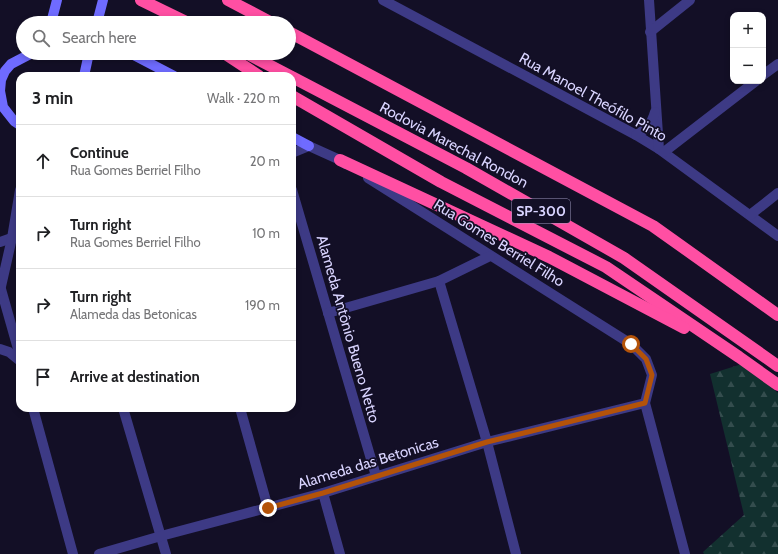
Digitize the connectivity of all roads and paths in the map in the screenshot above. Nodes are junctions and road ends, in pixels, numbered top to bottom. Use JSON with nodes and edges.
{"nodes":[{"id":1,"x":57,"y":0,"type":"edge"},
{"id":2,"x":103,"y":0,"type":"edge"},
{"id":3,"x":141,"y":0,"type":"edge"},
{"id":4,"x":228,"y":0,"type":"edge"},
{"id":5,"x":383,"y":0,"type":"edge"},
{"id":6,"x":649,"y":0,"type":"edge"},
{"id":7,"x":690,"y":0,"type":"edge"},
{"id":8,"x":53,"y":16,"type":"edge"},
{"id":9,"x":99,"y":16,"type":"edge"},
{"id":10,"x":173,"y":16,"type":"edge"},
{"id":11,"x":259,"y":16,"type":"edge"},
{"id":12,"x":650,"y":32,"type":"junction"},
{"id":13,"x":296,"y":36,"type":"edge"},
{"id":14,"x":19,"y":60,"type":"edge"},
{"id":15,"x":88,"y":60,"type":"edge"},
{"id":16,"x":143,"y":60,"type":"edge"},
{"id":17,"x":235,"y":60,"type":"edge"},
{"id":18,"x":260,"y":60,"type":"edge"},
{"id":19,"x":778,"y":64,"type":"edge"},
{"id":20,"x":85,"y":72,"type":"edge"},
{"id":21,"x":166,"y":72,"type":"edge"},
{"id":22,"x":253,"y":72,"type":"edge"},
{"id":23,"x":283,"y":72,"type":"edge"},
{"id":24,"x":766,"y":73,"type":"edge"},
{"id":25,"x":296,"y":79,"type":"edge"},
{"id":26,"x":752,"y":84,"type":"edge"},
{"id":27,"x":296,"y":98,"type":"edge"},
{"id":28,"x":2,"y":105,"type":"edge"},
{"id":29,"x":656,"y":110,"type":"junction"},
{"id":30,"x":16,"y":122,"type":"edge"},
{"id":31,"x":636,"y":135,"type":"junction"},
{"id":32,"x":296,"y":139,"type":"edge"},
{"id":33,"x":309,"y":146,"type":"junction"},
{"id":34,"x":661,"y":150,"type":"junction"},
{"id":35,"x":296,"y":151,"type":"edge"},
{"id":36,"x":340,"y":160,"type":"junction"},
{"id":37,"x":778,"y":193,"type":"edge"},
{"id":38,"x":296,"y":204,"type":"edge"},
{"id":39,"x":750,"y":216,"type":"junction"},
{"id":40,"x":16,"y":236,"type":"edge"},
{"id":41,"x":778,"y":236,"type":"edge"},
{"id":42,"x":0,"y":242,"type":"edge"},
{"id":43,"x":490,"y":256,"type":"junction"},
{"id":44,"x":439,"y":281,"type":"junction"},
{"id":45,"x":0,"y":289,"type":"edge"},
{"id":46,"x":328,"y":313,"type":"junction"},
{"id":47,"x":778,"y":315,"type":"edge"},
{"id":48,"x":16,"y":343,"type":"edge"},
{"id":49,"x":0,"y":349,"type":"edge"},
{"id":50,"x":739,"y":357,"type":"junction"},
{"id":51,"x":16,"y":358,"type":"edge"},
{"id":52,"x":778,"y":366,"type":"edge"},
{"id":53,"x":778,"y":385,"type":"edge"},
{"id":54,"x":645,"y":403,"type":"junction"},
{"id":55,"x":35,"y":412,"type":"edge"},
{"id":56,"x":124,"y":412,"type":"edge"},
{"id":57,"x":241,"y":412,"type":"edge"},
{"id":58,"x":487,"y":442,"type":"junction"},
{"id":59,"x":376,"y":476,"type":"junction"},
{"id":60,"x":323,"y":493,"type":"junction"},
{"id":61,"x":268,"y":508,"type":"junction"},
{"id":62,"x":161,"y":536,"type":"junction"},
{"id":63,"x":72,"y":554,"type":"edge"},
{"id":64,"x":99,"y":554,"type":"edge"},
{"id":65,"x":166,"y":554,"type":"edge"},
{"id":66,"x":340,"y":554,"type":"edge"},
{"id":67,"x":516,"y":554,"type":"edge"},
{"id":68,"x":685,"y":554,"type":"edge"}],
"edges":[{"from":1,"to":8,"type":"street"},
{"from":2,"to":9,"type":"street"},
{"from":3,"to":10,"type":"highway"},
{"from":4,"to":11,"type":"highway"},
{"from":5,"to":31,"type":"street","name":"Rua Manoel Theófilo Pinto"},
{"from":6,"to":12,"type":"street"},
{"from":7,"to":12,"type":"street"},
{"from":12,"to":29,"type":"street"},
{"from":13,"to":47,"type":"highway","name":"Rodovia Marechal Rondon","number":"SP-300"},
{"from":14,"to":28,"type":"street"},
{"from":15,"to":20,"type":"street"},
{"from":16,"to":21,"type":"street"},
{"from":17,"to":22,"type":"highway"},
{"from":18,"to":23,"type":"highway","name":"Rodovia Marechal Rondon","number":"SP-300"},
{"from":19,"to":24,"type":"street"},
{"from":25,"to":52,"type":"highway","name":"Rodovia Marechal Rondon","number":"SP-300"},
{"from":26,"to":34,"type":"street"},
{"from":27,"to":50,"type":"highway"},
{"from":28,"to":30,"type":"street"},
{"from":29,"to":31,"type":"street"},
{"from":29,"to":34,"type":"street"},
{"from":31,"to":34,"type":"street","name":"Rua Manoel Theófilo Pinto"},
{"from":32,"to":33,"type":"street","name":"Rua Gomes Berriel Filho"},
{"from":33,"to":35,"type":"street"},
{"from":33,"to":36,"type":"street","name":"Rua Gomes Berriel Filho"},
{"from":34,"to":39,"type":"street","name":"Rua Manoel Theófilo Pinto"},
{"from":36,"to":43,"type":"street","name":"Rua Gomes Berriel Filho"},
{"from":36,"to":50,"type":"highway"},
{"from":37,"to":39,"type":"street"},
{"from":38,"to":46,"type":"street","name":"Alameda Antônio Bueno Netto"},
{"from":39,"to":41,"type":"street","name":"Rua Manoel Theófilo Pinto"},
{"from":40,"to":42,"type":"street"},
{"from":40,"to":45,"type":"street"},
{"from":43,"to":44,"type":"street"},
{"from":43,"to":54,"type":"street","name":"Rua Gomes Berriel Filho"},
{"from":44,"to":46,"type":"street"},
{"from":44,"to":58,"type":"street"},
{"from":45,"to":48,"type":"street"},
{"from":46,"to":59,"type":"street","name":"Alameda Antônio Bueno Netto"},
{"from":49,"to":51,"type":"street"},
{"from":50,"to":53,"type":"highway"},
{"from":54,"to":58,"type":"street","name":"Alameda das Betonicas"},
{"from":54,"to":68,"type":"street"},
{"from":55,"to":63,"type":"street"},
{"from":56,"to":62,"type":"street"},
{"from":57,"to":61,"type":"street"},
{"from":58,"to":59,"type":"street","name":"Alameda das Betonicas"},
{"from":58,"to":67,"type":"street"},
{"from":59,"to":60,"type":"street","name":"Alameda das Betonicas"},
{"from":60,"to":61,"type":"street","name":"Alameda das Betonicas"},
{"from":60,"to":66,"type":"street"},
{"from":61,"to":62,"type":"street","name":"Alameda das Betonicas"},
{"from":62,"to":64,"type":"street","name":"Alameda das Betonicas"},
{"from":62,"to":65,"type":"street"}]}
